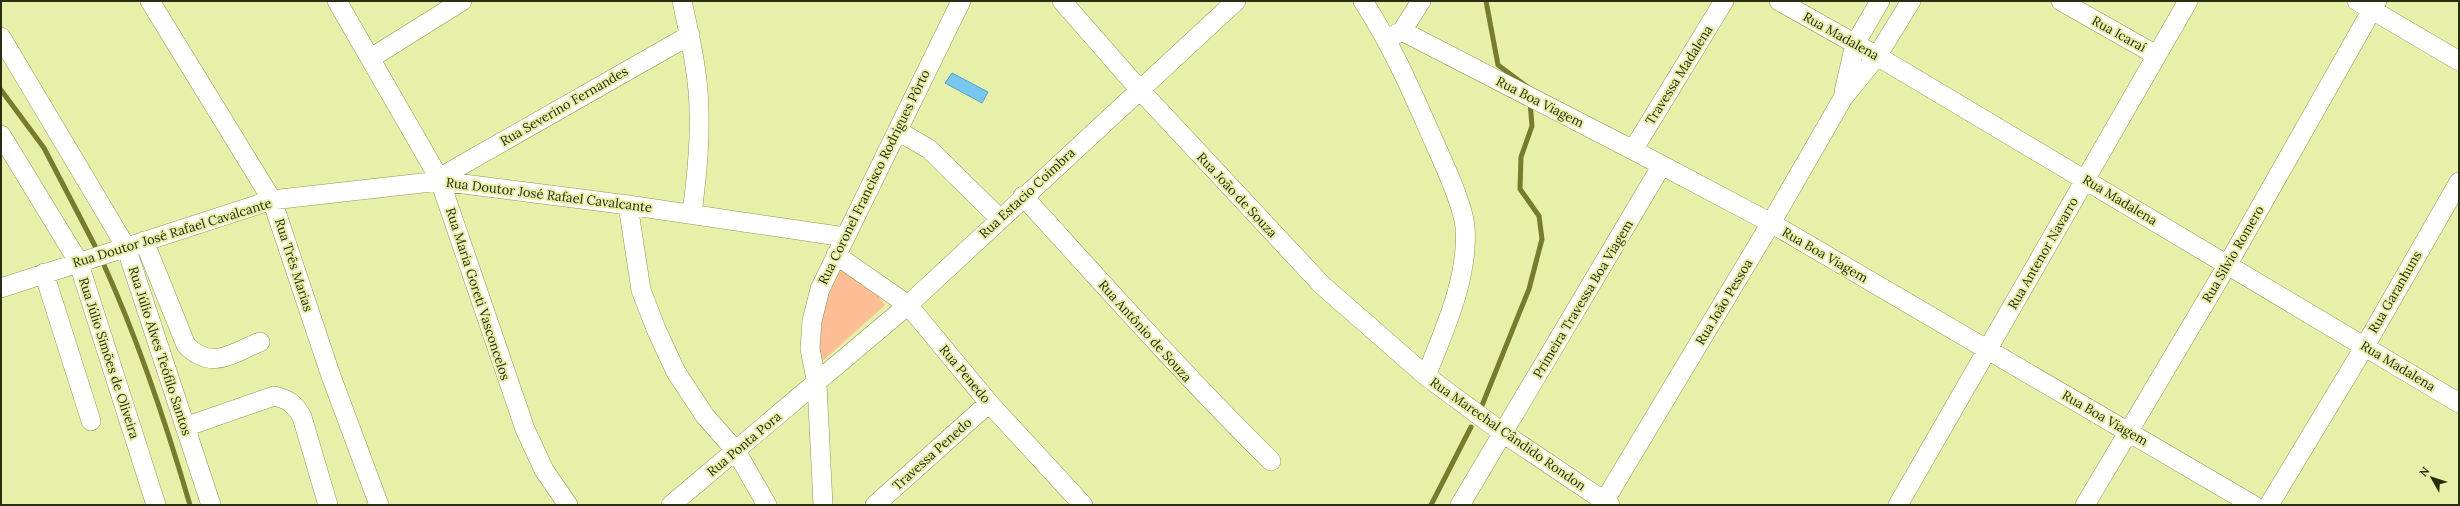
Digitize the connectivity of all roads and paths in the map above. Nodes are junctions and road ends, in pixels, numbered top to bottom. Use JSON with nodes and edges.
{"nodes":[{"id":1,"x":150,"y":1,"type":"edge"},
{"id":2,"x":337,"y":1,"type":"edge"},
{"id":3,"x":462,"y":1,"type":"edge"},
{"id":4,"x":682,"y":1,"type":"edge"},
{"id":5,"x":961,"y":1,"type":"edge"},
{"id":6,"x":1062,"y":1,"type":"edge"},
{"id":7,"x":1236,"y":1,"type":"edge"},
{"id":8,"x":1363,"y":1,"type":"edge"},
{"id":9,"x":1421,"y":1,"type":"edge"},
{"id":10,"x":1724,"y":1,"type":"edge"},
{"id":11,"x":1779,"y":1,"type":"edge"},
{"id":12,"x":1880,"y":1,"type":"edge"},
{"id":13,"x":1911,"y":1,"type":"edge"},
{"id":14,"x":2061,"y":1,"type":"edge"},
{"id":15,"x":2188,"y":1,"type":"edge"},
{"id":16,"x":2369,"y":4,"type":"edge"},
{"id":17,"x":690,"y":35,"type":"junction"},
{"id":18,"x":1395,"y":35,"type":"junction"},
{"id":19,"x":1,"y":37,"type":"edge"},
{"id":20,"x":1855,"y":44,"type":"junction"},
{"id":21,"x":2156,"y":55,"type":"junction"},
{"id":22,"x":1877,"y":56,"type":"junction"},
{"id":23,"x":371,"y":58,"type":"junction"},
{"id":24,"x":2459,"y":61,"type":"edge"},
{"id":25,"x":1139,"y":89,"type":"junction"},
{"id":26,"x":1843,"y":98,"type":"junction"},
{"id":27,"x":898,"y":131,"type":"junction"},
{"id":28,"x":1,"y":134,"type":"edge"},
{"id":29,"x":1633,"y":150,"type":"junction"},
{"id":30,"x":1662,"y":165,"type":"junction"},
{"id":31,"x":440,"y":180,"type":"junction"},
{"id":32,"x":2086,"y":180,"type":"junction"},
{"id":33,"x":2459,"y":182,"type":"edge"},
{"id":34,"x":1024,"y":196,"type":"junction"},
{"id":35,"x":272,"y":200,"type":"junction"},
{"id":36,"x":628,"y":205,"type":"junction"},
{"id":37,"x":692,"y":214,"type":"junction"},
{"id":38,"x":1000,"y":219,"type":"junction"},
{"id":39,"x":1771,"y":223,"type":"junction"},
{"id":40,"x":845,"y":237,"type":"junction"},
{"id":41,"x":135,"y":244,"type":"junction"},
{"id":42,"x":836,"y":255,"type":"junction"},
{"id":43,"x":78,"y":261,"type":"junction"},
{"id":44,"x":2228,"y":264,"type":"junction"},
{"id":45,"x":44,"y":273,"type":"junction"},
{"id":46,"x":1,"y":288,"type":"edge"},
{"id":47,"x":908,"y":305,"type":"junction"},
{"id":48,"x":260,"y":342,"type":"dead end"},
{"id":49,"x":2365,"y":346,"type":"junction"},
{"id":50,"x":1986,"y":349,"type":"junction"},
{"id":51,"x":1426,"y":376,"type":"junction"},
{"id":52,"x":817,"y":384,"type":"junction"},
{"id":53,"x":988,"y":403,"type":"junction"},
{"id":54,"x":2459,"y":403,"type":"edge"},
{"id":55,"x":91,"y":420,"type":"dead end"},
{"id":56,"x":185,"y":427,"type":"junction"},
{"id":57,"x":2129,"y":432,"type":"junction"},
{"id":58,"x":1503,"y":433,"type":"junction"},
{"id":59,"x":736,"y":451,"type":"junction"},
{"id":60,"x":1271,"y":461,"type":"dead end"},
{"id":61,"x":1077,"y":503,"type":"edge"},
{"id":62,"x":1606,"y":504,"type":"edge"},
{"id":63,"x":156,"y":505,"type":"edge"},
{"id":64,"x":211,"y":505,"type":"edge"},
{"id":65,"x":328,"y":505,"type":"edge"},
{"id":66,"x":379,"y":505,"type":"edge"},
{"id":67,"x":568,"y":505,"type":"edge"},
{"id":68,"x":671,"y":505,"type":"edge"},
{"id":69,"x":766,"y":505,"type":"edge"},
{"id":70,"x":823,"y":505,"type":"edge"},
{"id":71,"x":874,"y":505,"type":"edge"},
{"id":72,"x":1460,"y":505,"type":"edge"},
{"id":73,"x":1898,"y":505,"type":"edge"},
{"id":74,"x":2085,"y":505,"type":"edge"},
{"id":75,"x":2253,"y":505,"type":"edge"},
{"id":76,"x":2269,"y":505,"type":"edge"}],
"edges":[{"from":1,"to":35,"type":"street","name":"Rua Três Marias"},
{"from":2,"to":23,"type":"street","name":"Rua Maria Goreti Vasconcelos"},
{"from":3,"to":23,"type":"street"},
{"from":4,"to":17,"type":"street"},
{"from":5,"to":27,"type":"street","name":"Rua Coronel Francisco Rodrigues Pôrto"},
{"from":6,"to":25,"type":"street","name":"Rua João de Souza"},
{"from":7,"to":25,"type":"street","name":"Rua Estacio Coimbra"},
{"from":8,"to":18,"type":"street"},
{"from":9,"to":18,"type":"street"},
{"from":10,"to":29,"type":"street","name":"Travessa Madalena"},
{"from":11,"to":20,"type":"street","name":"Rua Madalena"},
{"from":12,"to":20,"type":"street","name":"Rua João Pessoa"},
{"from":13,"to":22,"type":"street","name":"Rua João Pessoa"},
{"from":14,"to":21,"type":"street","name":"Rua Icaraí"},
{"from":15,"to":21,"type":"street","name":"Rua Antenor Navarro"},
{"from":16,"to":24,"type":"street"},
{"from":16,"to":44,"type":"street","name":"Rua Silvio Romero"},
{"from":17,"to":31,"type":"street","name":"Rua Severino Fernandes"},
{"from":17,"to":37,"type":"street"},
{"from":18,"to":29,"type":"street","name":"Rua Boa Viagem"},
{"from":18,"to":51,"type":"street"},
{"from":19,"to":41,"type":"street","name":"Rua Júlio Alves Teófilo Santos"},
{"from":20,"to":22,"type":"street","name":"Rua Madalena"},
{"from":20,"to":26,"type":"street","name":"Rua João Pessoa"},
{"from":21,"to":32,"type":"street","name":"Rua Antenor Navarro"},
{"from":22,"to":26,"type":"street","name":"Rua João Pessoa"},
{"from":22,"to":32,"type":"street","name":"Rua Madalena"},
{"from":23,"to":31,"type":"street","name":"Rua Maria Goreti Vasconcelos"},
{"from":25,"to":34,"type":"street","name":"Rua Estacio Coimbra"},
{"from":25,"to":51,"type":"street","name":"Rua João de Souza"},
{"from":26,"to":39,"type":"street","name":"Rua João Pessoa"},
{"from":27,"to":38,"type":"street"},
{"from":27,"to":40,"type":"street","name":"Rua Coronel Francisco Rodrigues Pôrto"},
{"from":28,"to":43,"type":"street","name":"Rua Júlio Simões de Oliveira"},
{"from":29,"to":30,"type":"street","name":"Rua Boa Viagem"},
{"from":30,"to":39,"type":"street","name":"Rua Boa Viagem"},
{"from":30,"to":58,"type":"street","name":"Primeira Travessa Boa Viagem"},
{"from":31,"to":35,"type":"street","name":"Rua Doutor José Rafael Cavalcante"},
{"from":31,"to":36,"type":"street","name":"Rua Doutor José Rafael Cavalcante"},
{"from":31,"to":67,"type":"street","name":"Rua Maria Goreti Vasconcelos"},
{"from":32,"to":44,"type":"street","name":"Rua Madalena"},
{"from":32,"to":50,"type":"street","name":"Rua Antenor Navarro"},
{"from":33,"to":49,"type":"street","name":"Rua Garanhuns"},
{"from":34,"to":38,"type":"street","name":"Rua Estacio Coimbra"},
{"from":34,"to":60,"type":"street","name":"Rua Antônio de Souza"},
{"from":35,"to":41,"type":"street","name":"Rua Doutor José Rafael Cavalcante"},
{"from":35,"to":66,"type":"street","name":"Rua Três Marias"},
{"from":36,"to":37,"type":"street","name":"Rua Doutor José Rafael Cavalcante"},
{"from":36,"to":59,"type":"street"},
{"from":37,"to":40,"type":"street","name":"Rua Doutor José Rafael Cavalcante"},
{"from":38,"to":47,"type":"street","name":"Rua Estacio Coimbra"},
{"from":39,"to":50,"type":"street","name":"Rua Boa Viagem"},
{"from":39,"to":62,"type":"street","name":"Rua João Pessoa"},
{"from":40,"to":42,"type":"street","name":"Rua Coronel Francisco Rodrigues Pôrto"},
{"from":41,"to":43,"type":"street","name":"Rua Doutor José Rafael Cavalcante"},
{"from":41,"to":48,"type":"street"},
{"from":41,"to":56,"type":"street","name":"Rua Júlio Alves Teófilo Santos"},
{"from":42,"to":47,"type":"street","name":"Rua Penedo"},
{"from":42,"to":52,"type":"street","name":"Rua Coronel Francisco Rodrigues Pôrto"},
{"from":43,"to":45,"type":"street","name":"Rua Doutor José Rafael Cavalcante"},
{"from":43,"to":63,"type":"street","name":"Rua Júlio Simões de Oliveira"},
{"from":44,"to":49,"type":"street","name":"Rua Madalena"},
{"from":44,"to":57,"type":"street","name":"Rua Silvio Romero"},
{"from":45,"to":46,"type":"street","name":"Rua Doutor José Rafael Cavalcante"},
{"from":45,"to":55,"type":"street"},
{"from":47,"to":52,"type":"street","name":"Rua Estacio Coimbra"},
{"from":47,"to":53,"type":"street","name":"Rua Penedo"},
{"from":49,"to":54,"type":"street","name":"Rua Madalena"},
{"from":49,"to":76,"type":"street","name":"Rua Garanhuns"},
{"from":50,"to":57,"type":"street","name":"Rua Boa Viagem"},
{"from":50,"to":73,"type":"street","name":"Rua Antenor Navarro"},
{"from":51,"to":58,"type":"street","name":"Rua Marechal Cândido Rondon"},
{"from":52,"to":59,"type":"street","name":"Rua Ponta Pora"},
{"from":52,"to":70,"type":"street","name":"Rua Coronel Francisco Rodrigues Pôrto"},
{"from":53,"to":61,"type":"street","name":"Rua Penedo"},
{"from":53,"to":71,"type":"street","name":"Travessa Penedo"},
{"from":56,"to":64,"type":"street","name":"Rua Júlio Alves Teófilo Santos"},
{"from":56,"to":65,"type":"street"},
{"from":57,"to":74,"type":"street","name":"Rua Silvio Romero"},
{"from":57,"to":75,"type":"street","name":"Rua Boa Viagem"},
{"from":58,"to":62,"type":"street","name":"Rua Marechal Cândido Rondon"},
{"from":58,"to":72,"type":"street"},
{"from":59,"to":68,"type":"street","name":"Rua Ponta Pora"},
{"from":59,"to":69,"type":"street"}]}
